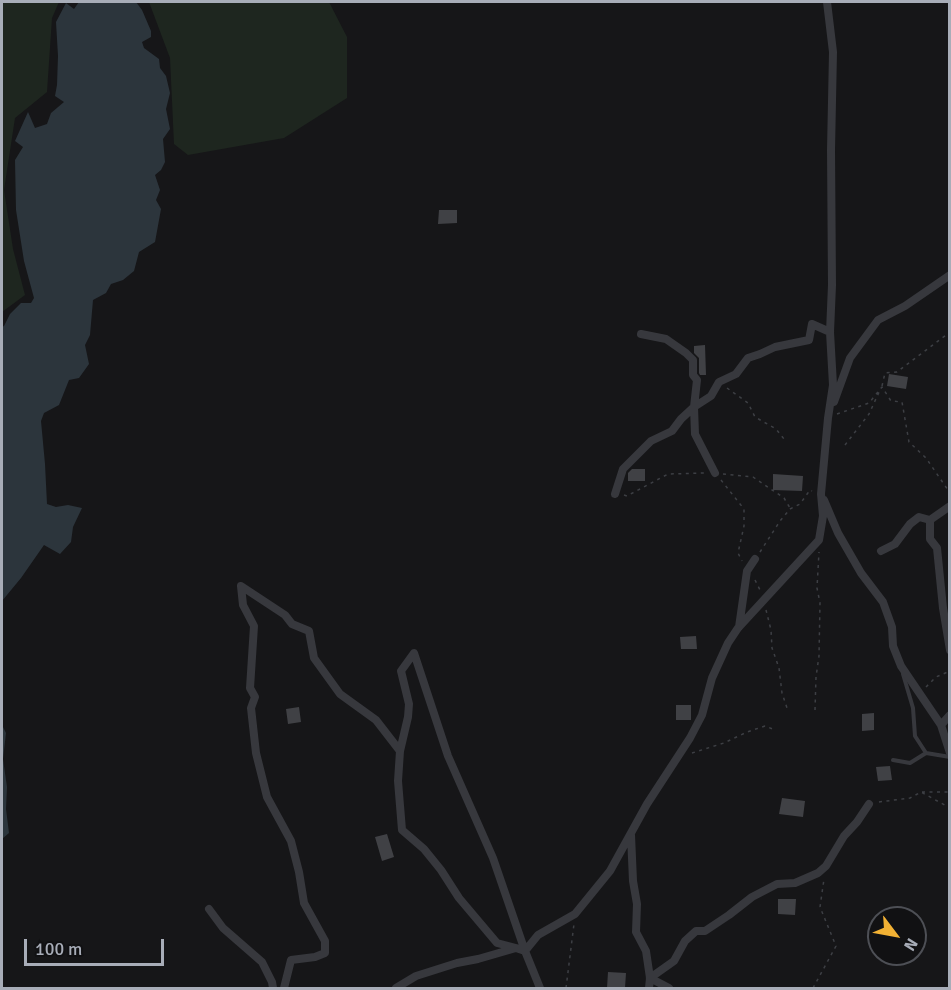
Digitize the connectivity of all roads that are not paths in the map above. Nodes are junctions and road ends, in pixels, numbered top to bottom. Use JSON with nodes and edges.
{"nodes":[{"id":1,"x":827,"y":2,"type":"edge"},
{"id":2,"x":950,"y":275,"type":"edge"},
{"id":3,"x":830,"y":332,"type":"junction"},
{"id":4,"x":641,"y":334,"type":"dead end"},
{"id":5,"x":694,"y":407,"type":"junction"},
{"id":6,"x":828,"y":418,"type":"junction"},
{"id":7,"x":715,"y":472,"type":"road end"},
{"id":8,"x":615,"y":494,"type":"road end"},
{"id":9,"x":821,"y":494,"type":"junction"},
{"id":10,"x":950,"y":506,"type":"edge"},
{"id":11,"x":930,"y":520,"type":"junction"},
{"id":12,"x":881,"y":551,"type":"dead end"},
{"id":13,"x":755,"y":559,"type":"road end"},
{"id":14,"x":738,"y":628,"type":"junction"},
{"id":15,"x":950,"y":650,"type":"edge"},
{"id":16,"x":901,"y":666,"type":"junction"},
{"id":17,"x":950,"y":715,"type":"edge"},
{"id":18,"x":941,"y":725,"type":"junction"},
{"id":19,"x":400,"y":751,"type":"junction"},
{"id":20,"x":926,"y":753,"type":"junction"},
{"id":21,"x":950,"y":755,"type":"edge"},
{"id":22,"x":893,"y":760,"type":"dead end"},
{"id":23,"x":869,"y":804,"type":"road end"},
{"id":24,"x":631,"y":834,"type":"junction"},
{"id":25,"x":209,"y":909,"type":"dead end"},
{"id":26,"x":516,"y":948,"type":"junction"},
{"id":27,"x":525,"y":951,"type":"junction"},
{"id":28,"x":650,"y":978,"type":"junction"},
{"id":29,"x":273,"y":988,"type":"edge"},
{"id":30,"x":284,"y":988,"type":"edge"},
{"id":31,"x":396,"y":988,"type":"edge"},
{"id":32,"x":540,"y":988,"type":"edge"},
{"id":33,"x":649,"y":988,"type":"edge"},
{"id":34,"x":669,"y":988,"type":"edge"}],
"edges":[{"from":1,"to":3,"type":"street"},
{"from":2,"to":6,"type":"street"},
{"from":3,"to":5,"type":"street"},
{"from":3,"to":6,"type":"street"},
{"from":4,"to":5,"type":"street"},
{"from":5,"to":7,"type":"street"},
{"from":5,"to":8,"type":"street"},
{"from":6,"to":9,"type":"street"},
{"from":9,"to":14,"type":"street"},
{"from":9,"to":16,"type":"street"},
{"from":10,"to":11,"type":"street"},
{"from":11,"to":12,"type":"street"},
{"from":11,"to":15,"type":"street"},
{"from":13,"to":14,"type":"street"},
{"from":14,"to":24,"type":"street"},
{"from":16,"to":18,"type":"street"},
{"from":16,"to":20,"type":"lane"},
{"from":17,"to":18,"type":"street"},
{"from":18,"to":21,"type":"street"},
{"from":19,"to":26,"type":"street"},
{"from":19,"to":27,"type":"street"},
{"from":19,"to":30,"type":"street"},
{"from":20,"to":21,"type":"lane"},
{"from":20,"to":22,"type":"lane"},
{"from":23,"to":28,"type":"street"},
{"from":24,"to":27,"type":"street"},
{"from":24,"to":28,"type":"street"},
{"from":25,"to":29,"type":"street"},
{"from":26,"to":27,"type":"street"},
{"from":26,"to":31,"type":"street"},
{"from":27,"to":32,"type":"street"},
{"from":28,"to":33,"type":"street"},
{"from":28,"to":34,"type":"street"}]}
